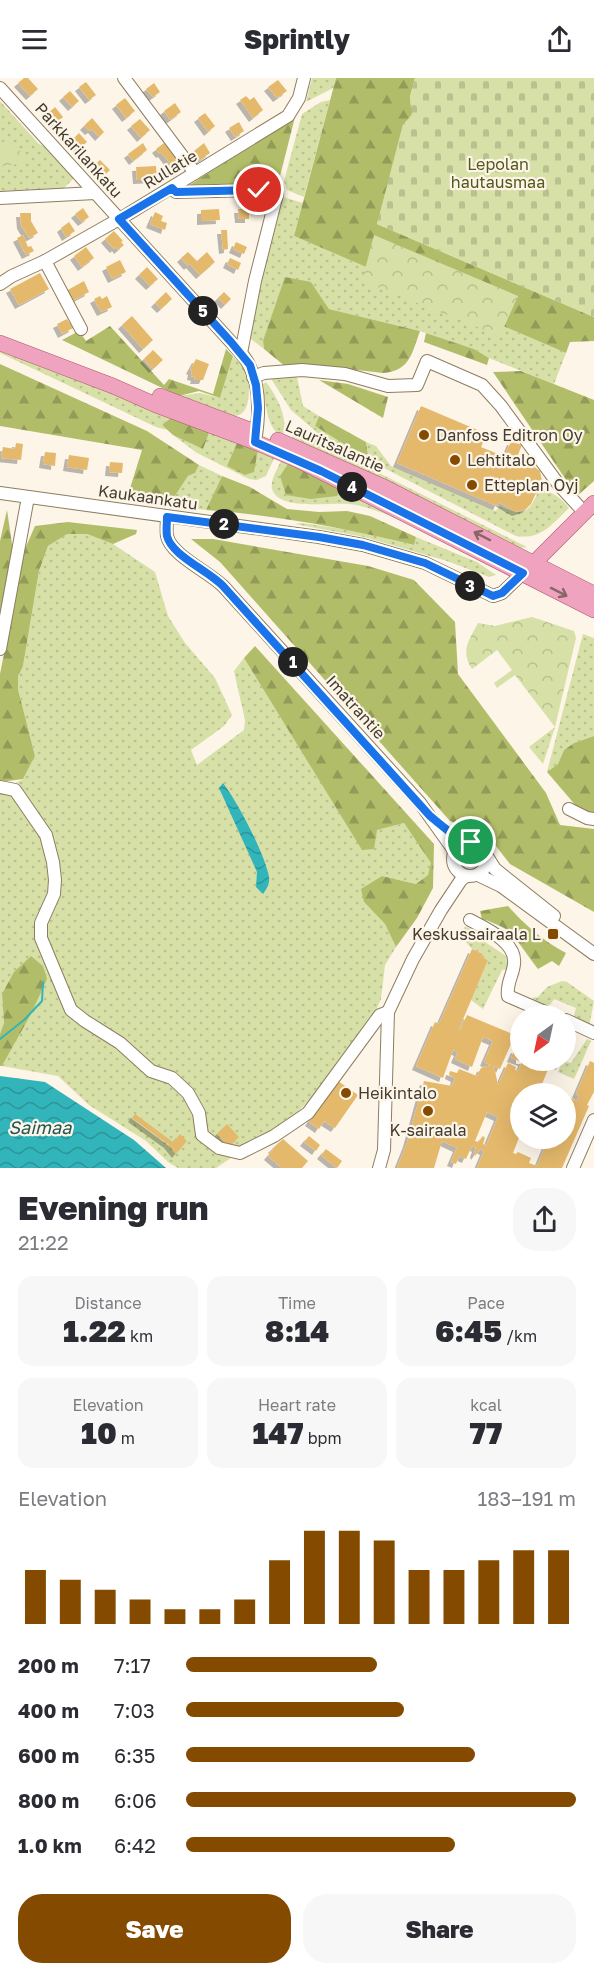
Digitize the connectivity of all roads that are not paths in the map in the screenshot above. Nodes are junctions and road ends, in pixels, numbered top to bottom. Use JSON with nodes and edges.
{"nodes":[{"id":1,"x":123,"y":78,"type":"edge"},
{"id":2,"x":304,"y":78,"type":"edge"},
{"id":3,"x":0,"y":88,"type":"edge"},
{"id":4,"x":195,"y":173,"type":"junction"},
{"id":5,"x":174,"y":190,"type":"junction"},
{"id":6,"x":259,"y":190,"type":"dead end"},
{"id":7,"x":95,"y":193,"type":"junction"},
{"id":8,"x":277,"y":194,"type":"dead end"},
{"id":9,"x":0,"y":198,"type":"edge"},
{"id":10,"x":119,"y":219,"type":"junction"},
{"id":11,"x":45,"y":261,"type":"junction"},
{"id":12,"x":0,"y":284,"type":"edge"},
{"id":13,"x":81,"y":329,"type":"dead end"},
{"id":14,"x":0,"y":343,"type":"edge"},
{"id":15,"x":241,"y":353,"type":"junction"},
{"id":16,"x":253,"y":376,"type":"junction"},
{"id":17,"x":256,"y":437,"type":"junction"},
{"id":18,"x":0,"y":493,"type":"edge"},
{"id":19,"x":28,"y":497,"type":"junction"},
{"id":20,"x":589,"y":507,"type":"edge"},
{"id":21,"x":167,"y":517,"type":"junction"},
{"id":22,"x":529,"y":568,"type":"junction"},
{"id":23,"x":594,"y":594,"type":"edge"},
{"id":24,"x":594,"y":610,"type":"edge"},
{"id":25,"x":0,"y":649,"type":"edge"},
{"id":26,"x":0,"y":787,"type":"edge"},
{"id":27,"x":569,"y":809,"type":"dead end"},
{"id":28,"x":430,"y":816,"type":"junction"},
{"id":29,"x":594,"y":819,"type":"edge"},
{"id":30,"x":466,"y":842,"type":"junction"},
{"id":31,"x":455,"y":852,"type":"junction"},
{"id":32,"x":488,"y":858,"type":"junction"},
{"id":33,"x":455,"y":867,"type":"junction"},
{"id":34,"x":472,"y":876,"type":"junction"},
{"id":35,"x":441,"y":910,"type":"junction"},
{"id":36,"x":470,"y":920,"type":"dead end"},
{"id":37,"x":594,"y":945,"type":"edge"},
{"id":38,"x":594,"y":954,"type":"edge"},
{"id":39,"x":529,"y":1005,"type":"edge"},
{"id":40,"x":388,"y":1012,"type":"junction"},
{"id":41,"x":576,"y":1025,"type":"edge"},
{"id":42,"x":594,"y":1033,"type":"edge"},
{"id":43,"x":594,"y":1120,"type":"edge"},
{"id":44,"x":379,"y":1168,"type":"edge"},
{"id":45,"x":573,"y":1168,"type":"edge"}],
"edges":[{"from":1,"to":4,"type":"street"},
{"from":2,"to":4,"type":"street","name":"Rullatie"},
{"from":3,"to":7,"type":"street","name":"Parkkarilankatu"},
{"from":4,"to":5,"type":"street","name":"Rullatie"},
{"from":5,"to":6,"type":"street"},
{"from":5,"to":10,"type":"street","name":"Rullatie"},
{"from":7,"to":9,"type":"street"},
{"from":7,"to":10,"type":"street","name":"Parkkarilankatu"},
{"from":8,"to":15,"type":"street"},
{"from":10,"to":11,"type":"street","name":"Rullatie"},
{"from":10,"to":15,"type":"street","name":"Parkkarilankatu"},
{"from":11,"to":12,"type":"street","name":"Rullatie"},
{"from":11,"to":13,"type":"street"},
{"from":14,"to":17,"type":"main road","name":"Lauritsalantie"},
{"from":15,"to":16,"type":"street","name":"Parkkarilankatu"},
{"from":16,"to":17,"type":"street","name":"Parkkarilankatu"},
{"from":16,"to":20,"type":"street"},
{"from":17,"to":22,"type":"main road","name":"Lauritsalantie"},
{"from":18,"to":19,"type":"street","name":"Kaukaankatu"},
{"from":19,"to":21,"type":"street","name":"Kaukaankatu"},
{"from":19,"to":25,"type":"street"},
{"from":20,"to":22,"type":"main road"},
{"from":21,"to":22,"type":"street","name":"Kaukaankatu"},
{"from":21,"to":28,"type":"street","name":"Imatrantie"},
{"from":22,"to":23,"type":"main road"},
{"from":22,"to":24,"type":"main road","one_way":true},
{"from":26,"to":40,"type":"street"},
{"from":27,"to":29,"type":"street"},
{"from":28,"to":30,"type":"street","name":"Imatrantie"},
{"from":28,"to":31,"type":"street","name":"Imatrantie"},
{"from":30,"to":31,"type":"street"},
{"from":30,"to":32,"type":"street"},
{"from":31,"to":33,"type":"street"},
{"from":32,"to":34,"type":"street"},
{"from":32,"to":37,"type":"street"},
{"from":33,"to":34,"type":"street"},
{"from":33,"to":35,"type":"street"},
{"from":34,"to":35,"type":"street"},
{"from":34,"to":38,"type":"street"},
{"from":35,"to":40,"type":"street"},
{"from":36,"to":39,"type":"street"},
{"from":40,"to":44,"type":"street"},
{"from":41,"to":42,"type":"street"},
{"from":43,"to":45,"type":"street"}]}
